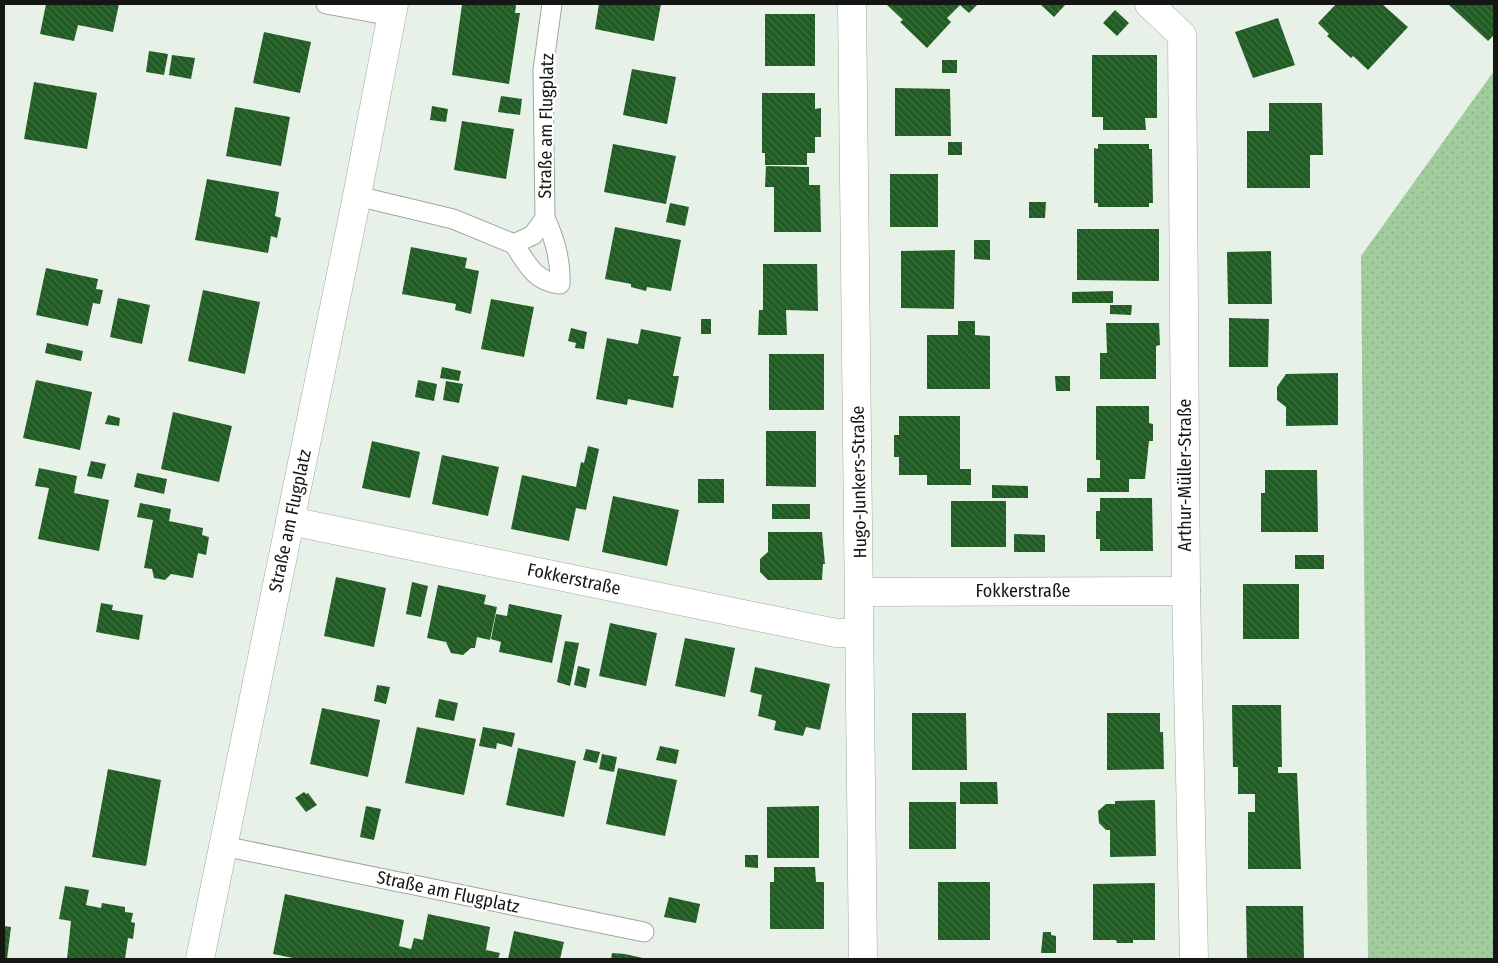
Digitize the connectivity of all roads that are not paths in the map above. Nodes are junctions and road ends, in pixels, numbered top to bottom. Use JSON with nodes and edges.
{"nodes":[{"id":1,"x":326,"y":4,"type":"edge"},
{"id":2,"x":552,"y":4,"type":"edge"},
{"id":3,"x":852,"y":4,"type":"edge"},
{"id":4,"x":1149,"y":4,"type":"edge"},
{"id":5,"x":393,"y":10,"type":"edge"},
{"id":6,"x":357,"y":196,"type":"junction"},
{"id":7,"x":545,"y":218,"type":"junction"},
{"id":8,"x":514,"y":244,"type":"junction"},
{"id":9,"x":290,"y":521,"type":"junction"},
{"id":10,"x":1186,"y":591,"type":"junction"},
{"id":11,"x":860,"y":592,"type":"junction"},
{"id":12,"x":859,"y":633,"type":"junction"},
{"id":13,"x":223,"y":846,"type":"junction"},
{"id":14,"x":644,"y":932,"type":"dead end"},
{"id":15,"x":200,"y":959,"type":"edge"},
{"id":16,"x":864,"y":959,"type":"edge"},
{"id":17,"x":1194,"y":959,"type":"edge"}],
"edges":[{"from":1,"to":5,"type":"lane"},
{"from":2,"to":7,"type":"lane","name":"Straße am Flugplatz"},
{"from":3,"to":11,"type":"street","name":"Hugo-Junkers-Straße"},
{"from":4,"to":10,"type":"street","name":"Arthur-Müller-Straße"},
{"from":5,"to":6,"type":"street","name":"Straße am Flugplatz"},
{"from":6,"to":8,"type":"lane"},
{"from":6,"to":9,"type":"street","name":"Straße am Flugplatz"},
{"from":7,"to":8,"type":"lane","name":"Straße am Flugplatz"},
{"from":7,"to":8,"type":"lane","name":"Straße am Flugplatz"},
{"from":9,"to":12,"type":"street","name":"Fokkerstraße"},
{"from":9,"to":13,"type":"street","name":"Straße am Flugplatz"},
{"from":10,"to":11,"type":"street","name":"Fokkerstraße"},
{"from":10,"to":17,"type":"street","name":"Arthur-Müller-Straße"},
{"from":11,"to":12,"type":"street","name":"Hugo-Junkers-Straße"},
{"from":12,"to":16,"type":"street","name":"Hugo-Junkers-Straße"},
{"from":13,"to":14,"type":"lane","name":"Straße am Flugplatz"},
{"from":13,"to":15,"type":"street","name":"Straße am Flugplatz"}]}
